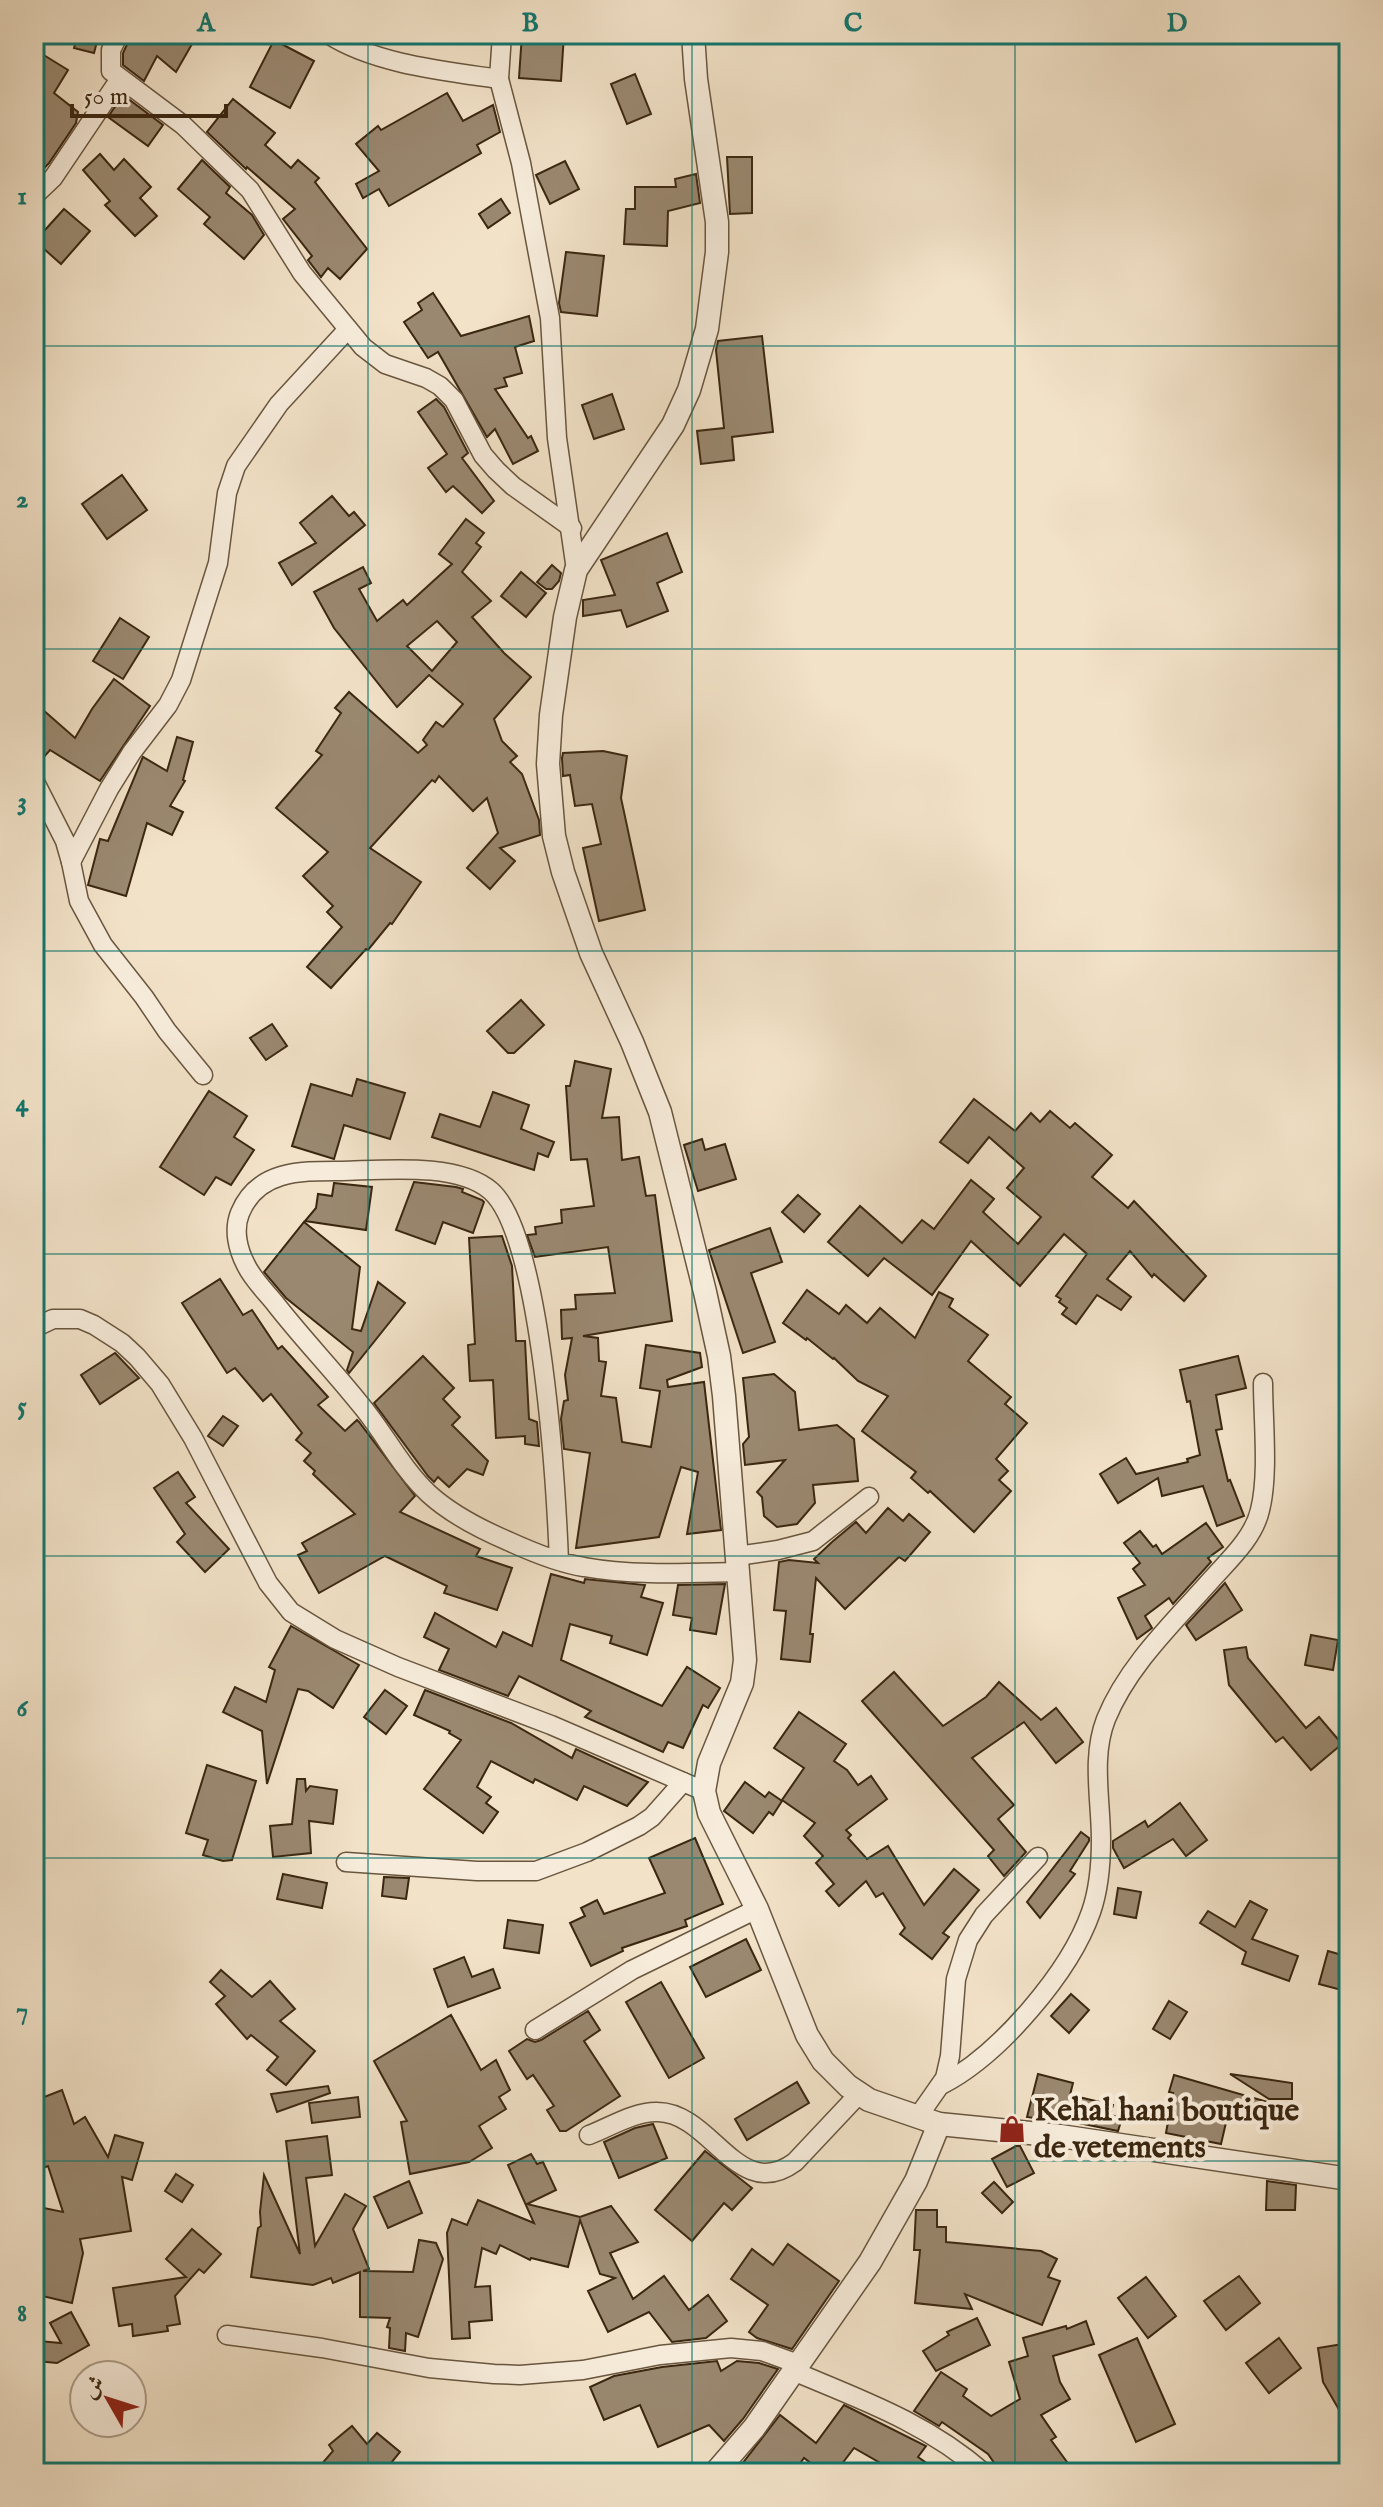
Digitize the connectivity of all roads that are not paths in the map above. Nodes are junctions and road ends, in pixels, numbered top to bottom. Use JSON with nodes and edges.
{"nodes":[{"id":1,"x":119,"y":34,"type":"edge"},
{"id":2,"x":328,"y":34,"type":"edge"},
{"id":3,"x":502,"y":34,"type":"edge"},
{"id":4,"x":693,"y":34,"type":"edge"},
{"id":5,"x":499,"y":79,"type":"junction"},
{"id":6,"x":119,"y":80,"type":"junction"},
{"id":7,"x":34,"y":196,"type":"edge"},
{"id":8,"x":348,"y":329,"type":"junction"},
{"id":9,"x":572,"y":528,"type":"junction"},
{"id":10,"x":576,"y":570,"type":"junction"},
{"id":11,"x":34,"y":780,"type":"edge"},
{"id":12,"x":71,"y":862,"type":"junction"},
{"id":13,"x":203,"y":1075,"type":"dead end"},
{"id":14,"x":34,"y":1328,"type":"edge"},
{"id":15,"x":1263,"y":1383,"type":"dead end"},
{"id":16,"x":869,"y":1497,"type":"dead end"},
{"id":17,"x":559,"y":1561,"type":"junction"},
{"id":18,"x":737,"y":1564,"type":"junction"},
{"id":19,"x":694,"y":1786,"type":"junction"},
{"id":20,"x":1038,"y":1857,"type":"dead end"},
{"id":21,"x":346,"y":1862,"type":"dead end"},
{"id":22,"x":757,"y":1909,"type":"junction"},
{"id":23,"x":535,"y":2030,"type":"dead end"},
{"id":24,"x":943,"y":2084,"type":"junction"},
{"id":25,"x":859,"y":2094,"type":"junction"},
{"id":26,"x":917,"y":2118,"type":"junction"},
{"id":27,"x":939,"y":2124,"type":"junction"},
{"id":28,"x":589,"y":2135,"type":"dead end"},
{"id":29,"x":1349,"y":2179,"type":"edge"},
{"id":30,"x":227,"y":2335,"type":"dead end"},
{"id":31,"x":796,"y":2368,"type":"junction"},
{"id":32,"x":715,"y":2473,"type":"edge"},
{"id":33,"x":984,"y":2473,"type":"edge"}],
"edges":[{"from":1,"to":6,"type":"street"},
{"from":2,"to":5,"type":"street"},
{"from":3,"to":5,"type":"street"},
{"from":4,"to":10,"type":"street"},
{"from":5,"to":9,"type":"street"},
{"from":6,"to":7,"type":"street"},
{"from":6,"to":8,"type":"street"},
{"from":8,"to":9,"type":"street"},
{"from":8,"to":12,"type":"street"},
{"from":9,"to":10,"type":"street"},
{"from":10,"to":18,"type":"street"},
{"from":11,"to":12,"type":"street"},
{"from":12,"to":13,"type":"street"},
{"from":14,"to":19,"type":"street"},
{"from":15,"to":24,"type":"street"},
{"from":16,"to":18,"type":"street"},
{"from":17,"to":17,"type":"street"},
{"from":17,"to":18,"type":"street"},
{"from":18,"to":19,"type":"street"},
{"from":19,"to":21,"type":"street"},
{"from":19,"to":22,"type":"street"},
{"from":20,"to":24,"type":"street"},
{"from":22,"to":23,"type":"street"},
{"from":22,"to":25,"type":"street"},
{"from":24,"to":26,"type":"street"},
{"from":25,"to":26,"type":"street"},
{"from":25,"to":28,"type":"street"},
{"from":26,"to":27,"type":"street"},
{"from":27,"to":29,"type":"street"},
{"from":27,"to":31,"type":"street"},
{"from":30,"to":31,"type":"street"},
{"from":31,"to":32,"type":"street"},
{"from":31,"to":33,"type":"street"}]}
